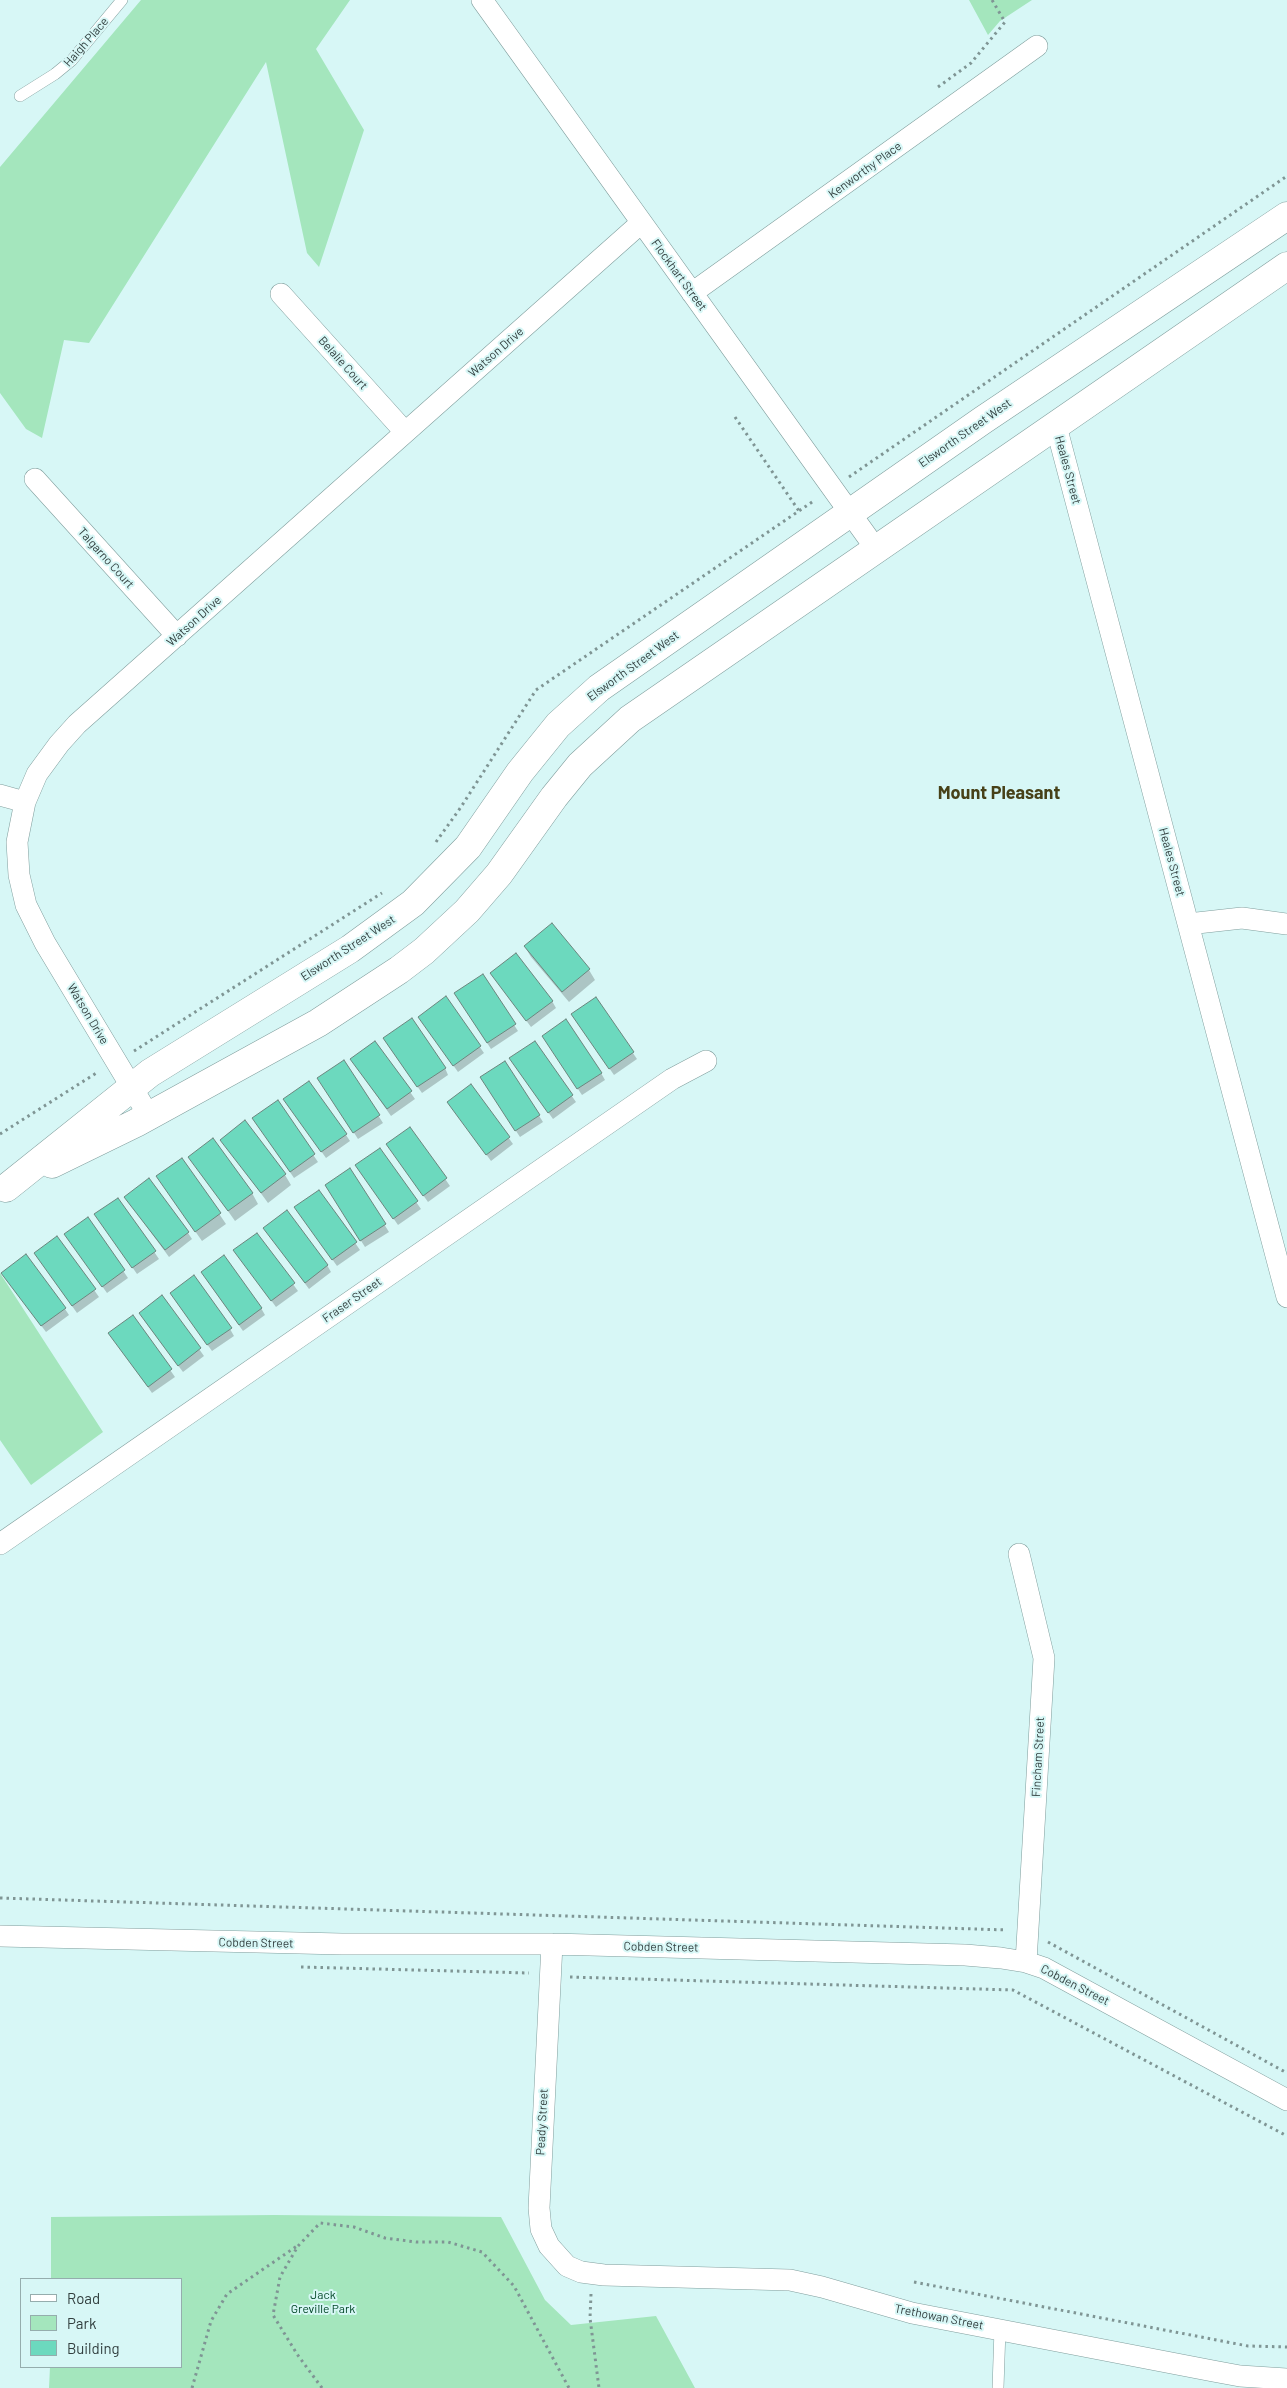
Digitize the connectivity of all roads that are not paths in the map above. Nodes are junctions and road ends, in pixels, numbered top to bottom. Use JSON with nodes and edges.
{"nodes":[{"id":1,"x":122,"y":0,"type":"edge"},
{"id":2,"x":482,"y":0,"type":"edge"},
{"id":3,"x":1037,"y":46,"type":"dead end"},
{"id":4,"x":20,"y":96,"type":"dead end"},
{"id":5,"x":1287,"y":216,"type":"edge"},
{"id":6,"x":642,"y":223,"type":"junction"},
{"id":7,"x":1287,"y":266,"type":"edge"},
{"id":8,"x":692,"y":293,"type":"junction"},
{"id":9,"x":281,"y":294,"type":"dead end"},
{"id":10,"x":1056,"y":426,"type":"junction"},
{"id":11,"x":405,"y":432,"type":"junction"},
{"id":12,"x":35,"y":479,"type":"dead end"},
{"id":13,"x":851,"y":513,"type":"junction"},
{"id":14,"x":876,"y":549,"type":"junction"},
{"id":15,"x":177,"y":636,"type":"junction"},
{"id":16,"x":0,"y":795,"type":"edge"},
{"id":17,"x":25,"y":802,"type":"junction"},
{"id":18,"x":1188,"y":924,"type":"junction"},
{"id":19,"x":1287,"y":924,"type":"edge"},
{"id":20,"x":706,"y":1061,"type":"dead end"},
{"id":21,"x":132,"y":1086,"type":"junction"},
{"id":22,"x":149,"y":1116,"type":"junction"},
{"id":23,"x":3,"y":1190,"type":"edge"},
{"id":24,"x":1287,"y":1297,"type":"edge"},
{"id":25,"x":0,"y":1544,"type":"edge"},
{"id":26,"x":1019,"y":1554,"type":"dead end"},
{"id":27,"x":0,"y":1936,"type":"edge"},
{"id":28,"x":552,"y":1944,"type":"junction"},
{"id":29,"x":1026,"y":1962,"type":"junction"},
{"id":30,"x":1287,"y":2100,"type":"edge"},
{"id":31,"x":591,"y":2274,"type":"joint"},
{"id":32,"x":1000,"y":2329,"type":"junction"},
{"id":33,"x":1287,"y":2379,"type":"edge"},
{"id":34,"x":998,"y":2388,"type":"edge"}],
"edges":[{"from":1,"to":4,"type":"lane","name":"Haigh Place"},
{"from":2,"to":6,"type":"street","name":"Flockhart Street"},
{"from":3,"to":8,"type":"street","name":"Kenworthy Place"},
{"from":5,"to":13,"type":"street","name":"Elsworth Street West"},
{"from":6,"to":8,"type":"street","name":"Flockhart Street"},
{"from":6,"to":11,"type":"street","name":"Watson Drive"},
{"from":7,"to":10,"type":"street","name":"Elsworth Street West"},
{"from":8,"to":13,"type":"street","name":"Flockhart Street"},
{"from":9,"to":11,"type":"street","name":"Belalie Court"},
{"from":10,"to":14,"type":"street","name":"Elsworth Street West"},
{"from":10,"to":18,"type":"street","name":"Heales Street"},
{"from":11,"to":15,"type":"street","name":"Watson Drive"},
{"from":12,"to":15,"type":"street","name":"Talgarno Court"},
{"from":13,"to":14,"type":"street","name":"Flockhart Street"},
{"from":13,"to":21,"type":"street","name":"Elsworth Street West"},
{"from":14,"to":22,"type":"street","name":"Elsworth Street West"},
{"from":15,"to":17,"type":"street","name":"Watson Drive"},
{"from":16,"to":17,"type":"street"},
{"from":17,"to":21,"type":"street","name":"Watson Drive"},
{"from":18,"to":19,"type":"street"},
{"from":18,"to":24,"type":"street","name":"Heales Street"},
{"from":20,"to":25,"type":"street","name":"Fraser Street"},
{"from":21,"to":22,"type":"street","name":"Watson Drive"},
{"from":21,"to":23,"type":"street","name":"Elsworth Street West"},
{"from":22,"to":23,"type":"street","name":"Elsworth Street West"},
{"from":26,"to":29,"type":"street","name":"Fincham Street"},
{"from":27,"to":28,"type":"street","name":"Cobden Street"},
{"from":28,"to":29,"type":"street","name":"Cobden Street"},
{"from":28,"to":31,"type":"street","name":"Peady Street"},
{"from":29,"to":30,"type":"street","name":"Cobden Street"},
{"from":31,"to":32,"type":"street","name":"Trethowan Street"},
{"from":32,"to":33,"type":"street","name":"Trethowan Street"},
{"from":32,"to":34,"type":"lane"}]}
